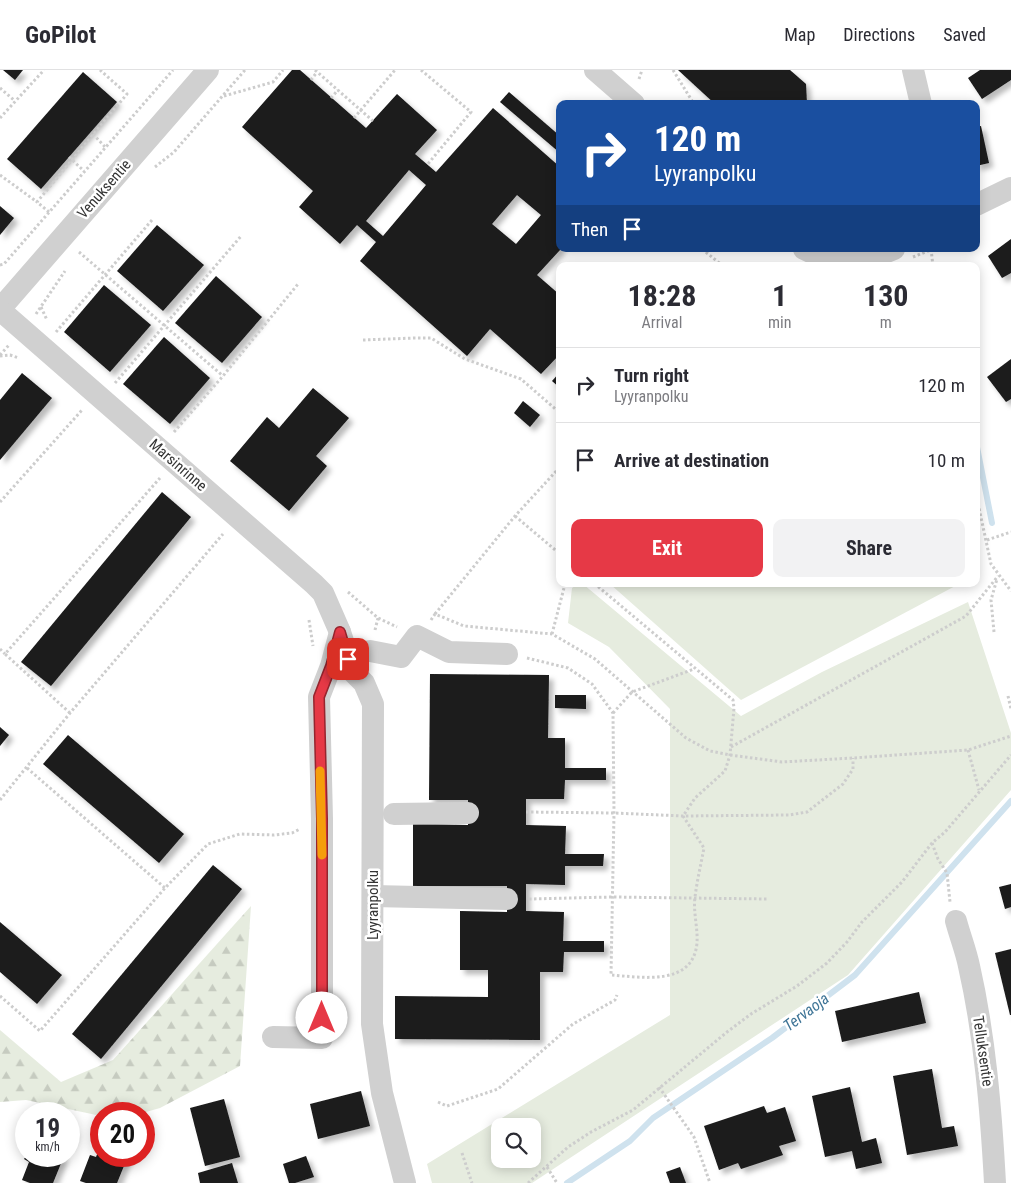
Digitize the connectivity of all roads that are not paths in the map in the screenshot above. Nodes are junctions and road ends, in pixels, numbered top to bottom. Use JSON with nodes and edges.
{"nodes":[{"id":1,"x":208,"y":70,"type":"edge"},
{"id":2,"x":595,"y":70,"type":"edge"},
{"id":3,"x":913,"y":70,"type":"edge"},
{"id":4,"x":629,"y":100,"type":"edge"},
{"id":5,"x":920,"y":100,"type":"edge"},
{"id":6,"x":1011,"y":188,"type":"edge"},
{"id":7,"x":980,"y":203,"type":"edge"},
{"id":8,"x":811,"y":252,"type":"edge"},
{"id":9,"x":885,"y":252,"type":"edge"},
{"id":10,"x":0,"y":309,"type":"edge"},
{"id":11,"x":340,"y":632,"type":"junction"},
{"id":12,"x":370,"y":651,"type":"dead end"},
{"id":13,"x":507,"y":654,"type":"road end"},
{"id":14,"x":468,"y":813,"type":"dead end"},
{"id":15,"x":394,"y":814,"type":"dead end"},
{"id":16,"x":373,"y":896,"type":"junction"},
{"id":17,"x":516,"y":899,"type":"road end"},
{"id":18,"x":956,"y":921,"type":"road end"},
{"id":19,"x":273,"y":1037,"type":"dead end"},
{"id":20,"x":405,"y":1183,"type":"edge"},
{"id":21,"x":995,"y":1183,"type":"edge"}],
"edges":[{"from":1,"to":10,"type":"street","name":"Venuksentie"},
{"from":2,"to":4,"type":"street"},
{"from":3,"to":5,"type":"street"},
{"from":6,"to":7,"type":"street"},
{"from":8,"to":9,"type":"street"},
{"from":10,"to":11,"type":"street","name":"Marsinrinne"},
{"from":11,"to":16,"type":"street","name":"Lyyranpolku"},
{"from":11,"to":19,"type":"street"},
{"from":12,"to":13,"type":"street"},
{"from":14,"to":15,"type":"street"},
{"from":16,"to":17,"type":"street"},
{"from":16,"to":20,"type":"street","name":"Lyyranpolku"},
{"from":18,"to":21,"type":"street","name":"Telluksentie"}]}
